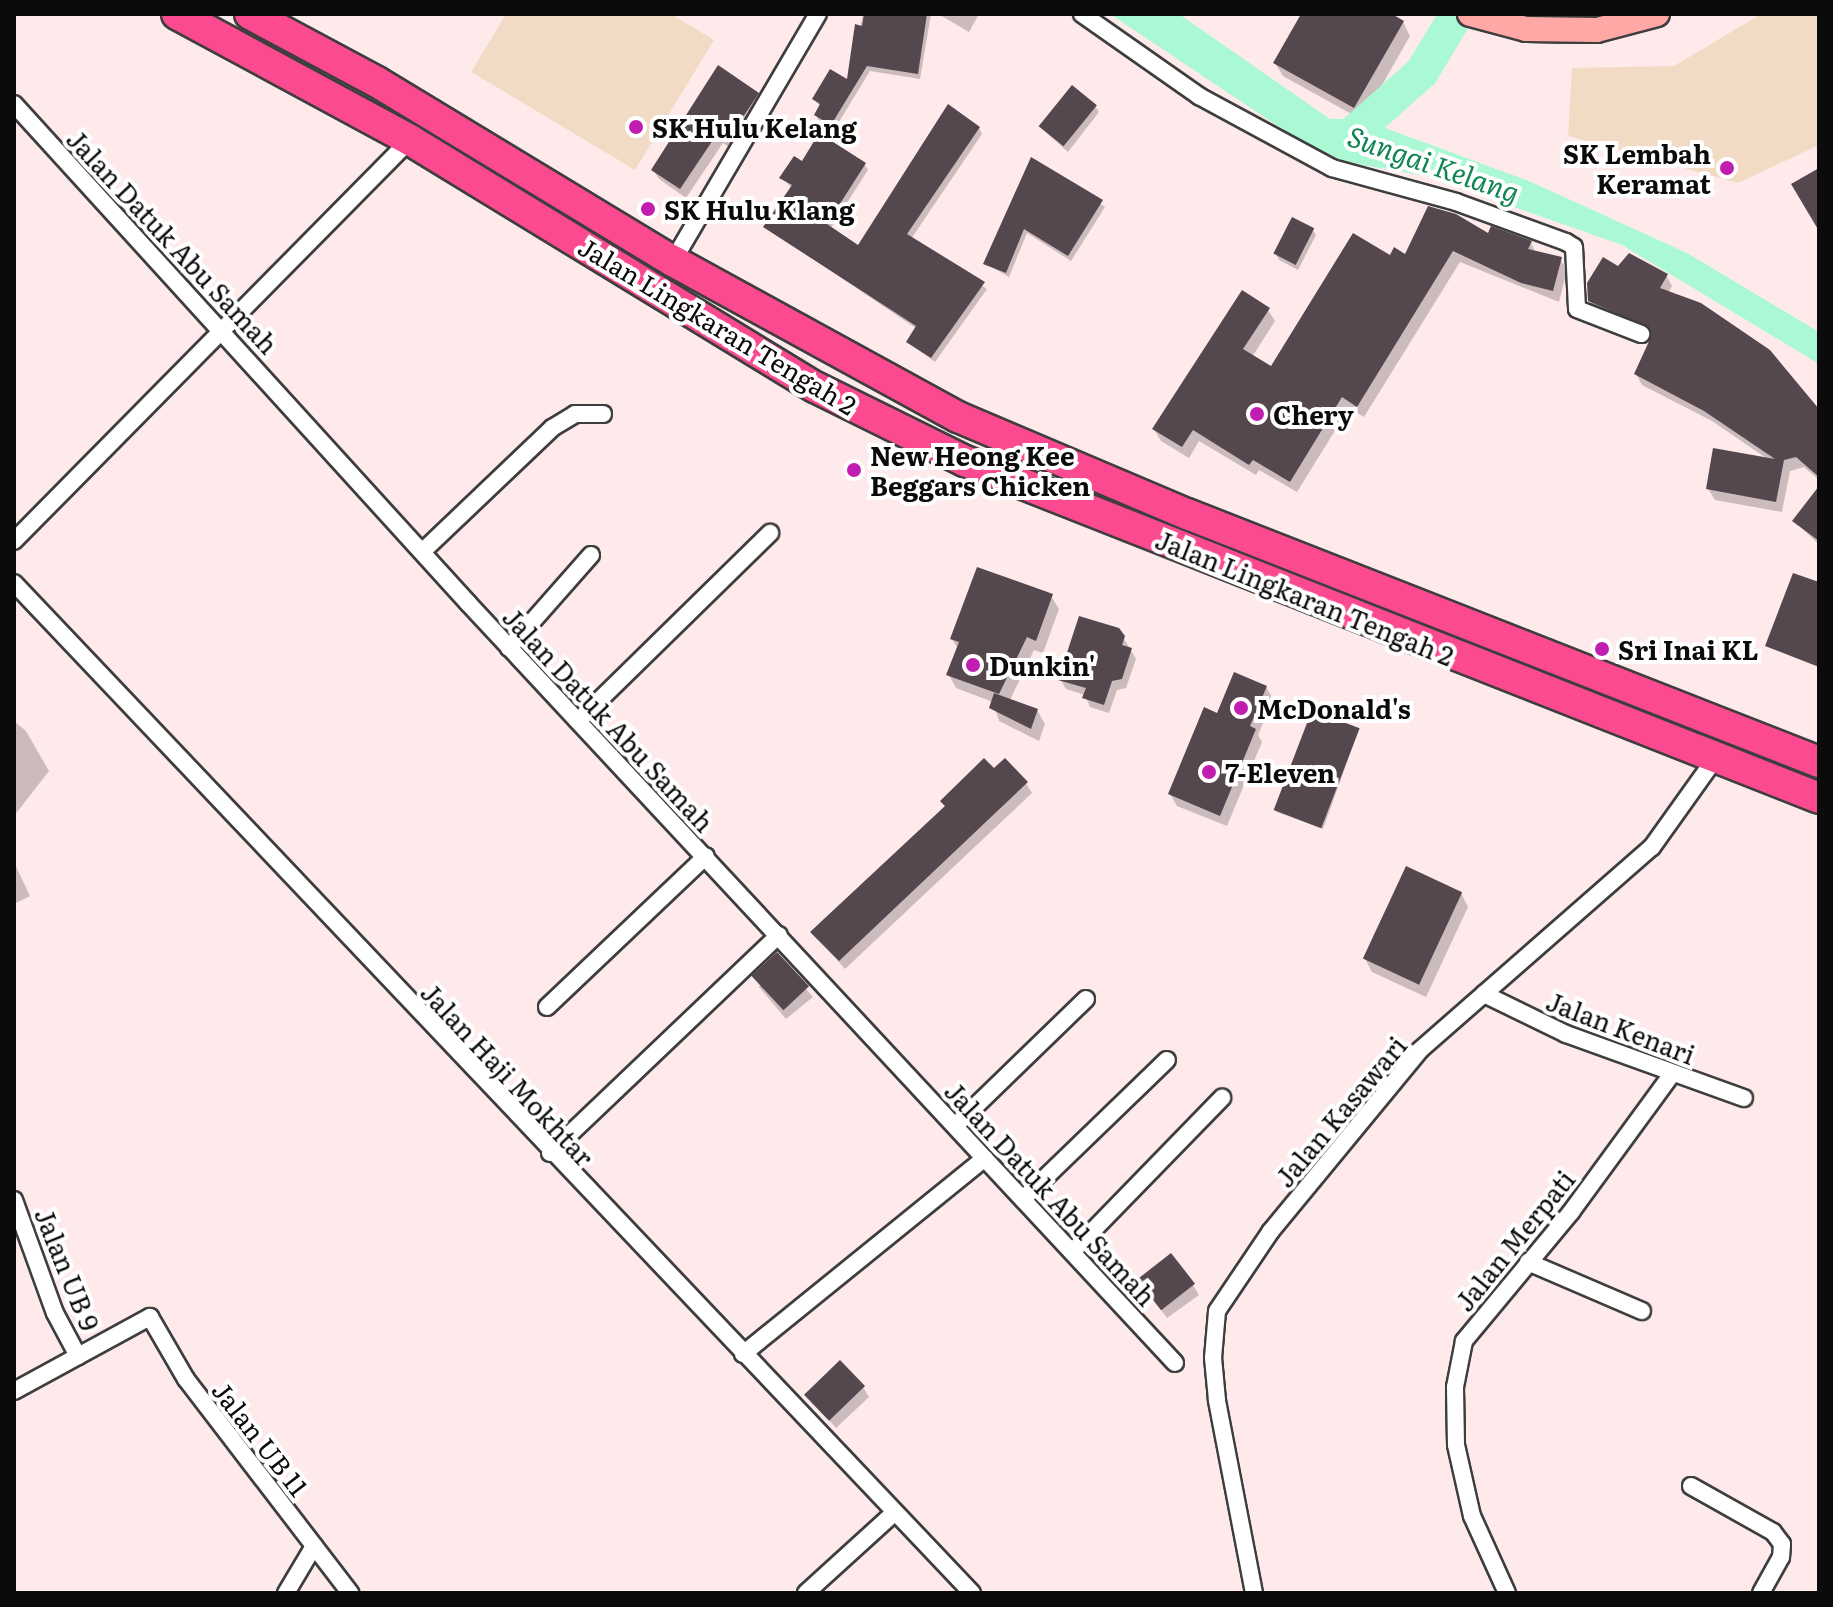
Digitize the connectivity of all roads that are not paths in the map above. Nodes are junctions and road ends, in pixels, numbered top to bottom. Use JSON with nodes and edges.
{"nodes":[{"id":1,"x":177,"y":14,"type":"edge"},
{"id":2,"x":250,"y":14,"type":"edge"},
{"id":3,"x":818,"y":14,"type":"edge"},
{"id":4,"x":1082,"y":14,"type":"edge"},
{"id":5,"x":1470,"y":14,"type":"edge"},
{"id":6,"x":1657,"y":14,"type":"edge"},
{"id":7,"x":14,"y":104,"type":"edge"},
{"id":8,"x":410,"y":140,"type":"junction"},
{"id":9,"x":673,"y":261,"type":"junction"},
{"id":10,"x":222,"y":330,"type":"junction"},
{"id":11,"x":1641,"y":334,"type":"dead end"},
{"id":12,"x":603,"y":414,"type":"dead end"},
{"id":13,"x":770,"y":533,"type":"dead end"},
{"id":14,"x":14,"y":541,"type":"edge"},
{"id":15,"x":422,"y":552,"type":"junction"},
{"id":16,"x":591,"y":555,"type":"dead end"},
{"id":17,"x":14,"y":583,"type":"edge"},
{"id":18,"x":509,"y":648,"type":"junction"},
{"id":19,"x":578,"y":721,"type":"junction"},
{"id":20,"x":1717,"y":756,"type":"junction"},
{"id":21,"x":1819,"y":762,"type":"edge"},
{"id":22,"x":1819,"y":798,"type":"edge"},
{"id":23,"x":706,"y":856,"type":"junction"},
{"id":24,"x":779,"y":935,"type":"junction"},
{"id":25,"x":1484,"y":994,"type":"junction"},
{"id":26,"x":1086,"y":999,"type":"dead end"},
{"id":27,"x":547,"y":1007,"type":"dead end"},
{"id":28,"x":1167,"y":1060,"type":"dead end"},
{"id":29,"x":1672,"y":1074,"type":"junction"},
{"id":30,"x":1222,"y":1098,"type":"dead end"},
{"id":31,"x":1744,"y":1098,"type":"dead end"},
{"id":32,"x":956,"y":1125,"type":"junction"},
{"id":33,"x":550,"y":1153,"type":"junction"},
{"id":34,"x":985,"y":1158,"type":"junction"},
{"id":35,"x":1023,"y":1199,"type":"junction"},
{"id":36,"x":14,"y":1200,"type":"edge"},
{"id":37,"x":1073,"y":1251,"type":"junction"},
{"id":38,"x":1528,"y":1262,"type":"junction"},
{"id":39,"x":1642,"y":1311,"type":"dead end"},
{"id":40,"x":743,"y":1354,"type":"junction"},
{"id":41,"x":78,"y":1356,"type":"junction"},
{"id":42,"x":1175,"y":1363,"type":"dead end"},
{"id":43,"x":14,"y":1391,"type":"edge"},
{"id":44,"x":1691,"y":1486,"type":"dead end"},
{"id":45,"x":895,"y":1512,"type":"junction"},
{"id":46,"x":314,"y":1546,"type":"junction"},
{"id":47,"x":286,"y":1593,"type":"edge"},
{"id":48,"x":350,"y":1593,"type":"edge"},
{"id":49,"x":806,"y":1593,"type":"edge"},
{"id":50,"x":972,"y":1593,"type":"edge"},
{"id":51,"x":1254,"y":1593,"type":"edge"},
{"id":52,"x":1507,"y":1593,"type":"edge"},
{"id":53,"x":1761,"y":1593,"type":"edge"}],
"edges":[{"from":1,"to":8,"type":"highway","name":"Jalan Lingkaran Tengah 2"},
{"from":2,"to":9,"type":"highway","name":"Jalan Lingkaran Tengah 2"},
{"from":3,"to":9,"type":"street"},
{"from":4,"to":11,"type":"street"},
{"from":5,"to":6,"type":"main road"},
{"from":7,"to":10,"type":"street","name":"Jalan Datuk Abu Samah"},
{"from":8,"to":10,"type":"street"},
{"from":8,"to":20,"type":"highway","name":"Jalan Lingkaran Tengah 2"},
{"from":9,"to":21,"type":"highway","name":"Jalan Lingkaran Tengah 2"},
{"from":10,"to":14,"type":"street"},
{"from":10,"to":15,"type":"street","name":"Jalan Datuk Abu Samah"},
{"from":12,"to":15,"type":"street"},
{"from":13,"to":19,"type":"street"},
{"from":15,"to":18,"type":"street","name":"Jalan Datuk Abu Samah"},
{"from":16,"to":18,"type":"street"},
{"from":17,"to":33,"type":"street","name":"Jalan Haji Mokhtar"},
{"from":18,"to":19,"type":"street","name":"Jalan Datuk Abu Samah"},
{"from":19,"to":23,"type":"street","name":"Jalan Datuk Abu Samah"},
{"from":20,"to":22,"type":"highway","name":"Jalan Lingkaran Tengah 2"},
{"from":20,"to":25,"type":"street","name":"Jalan Kasawari"},
{"from":23,"to":24,"type":"street","name":"Jalan Datuk Abu Samah"},
{"from":23,"to":27,"type":"street"},
{"from":24,"to":32,"type":"street","name":"Jalan Datuk Abu Samah"},
{"from":24,"to":33,"type":"street"},
{"from":25,"to":29,"type":"street","name":"Jalan Kenari"},
{"from":25,"to":51,"type":"street","name":"Jalan Kasawari"},
{"from":26,"to":32,"type":"street"},
{"from":28,"to":35,"type":"street"},
{"from":29,"to":31,"type":"street","name":"Jalan Kenari"},
{"from":29,"to":38,"type":"street","name":"Jalan Merpati"},
{"from":30,"to":37,"type":"street"},
{"from":32,"to":34,"type":"street","name":"Jalan Datuk Abu Samah"},
{"from":33,"to":40,"type":"street","name":"Jalan Haji Mokhtar"},
{"from":34,"to":35,"type":"street","name":"Jalan Datuk Abu Samah"},
{"from":34,"to":40,"type":"street"},
{"from":35,"to":37,"type":"street","name":"Jalan Datuk Abu Samah"},
{"from":36,"to":41,"type":"street","name":"Jalan UB 9"},
{"from":37,"to":42,"type":"street","name":"Jalan Datuk Abu Samah"},
{"from":38,"to":39,"type":"street"},
{"from":38,"to":52,"type":"street","name":"Jalan Merpati"},
{"from":40,"to":45,"type":"street","name":"Jalan Haji Mokhtar"},
{"from":41,"to":43,"type":"street"},
{"from":41,"to":46,"type":"street","name":"Jalan UB 11"},
{"from":44,"to":53,"type":"street"},
{"from":45,"to":49,"type":"street"},
{"from":45,"to":50,"type":"street","name":"Jalan Haji Mokhtar"},
{"from":46,"to":47,"type":"street"},
{"from":46,"to":48,"type":"street","name":"Jalan UB 11"}]}
